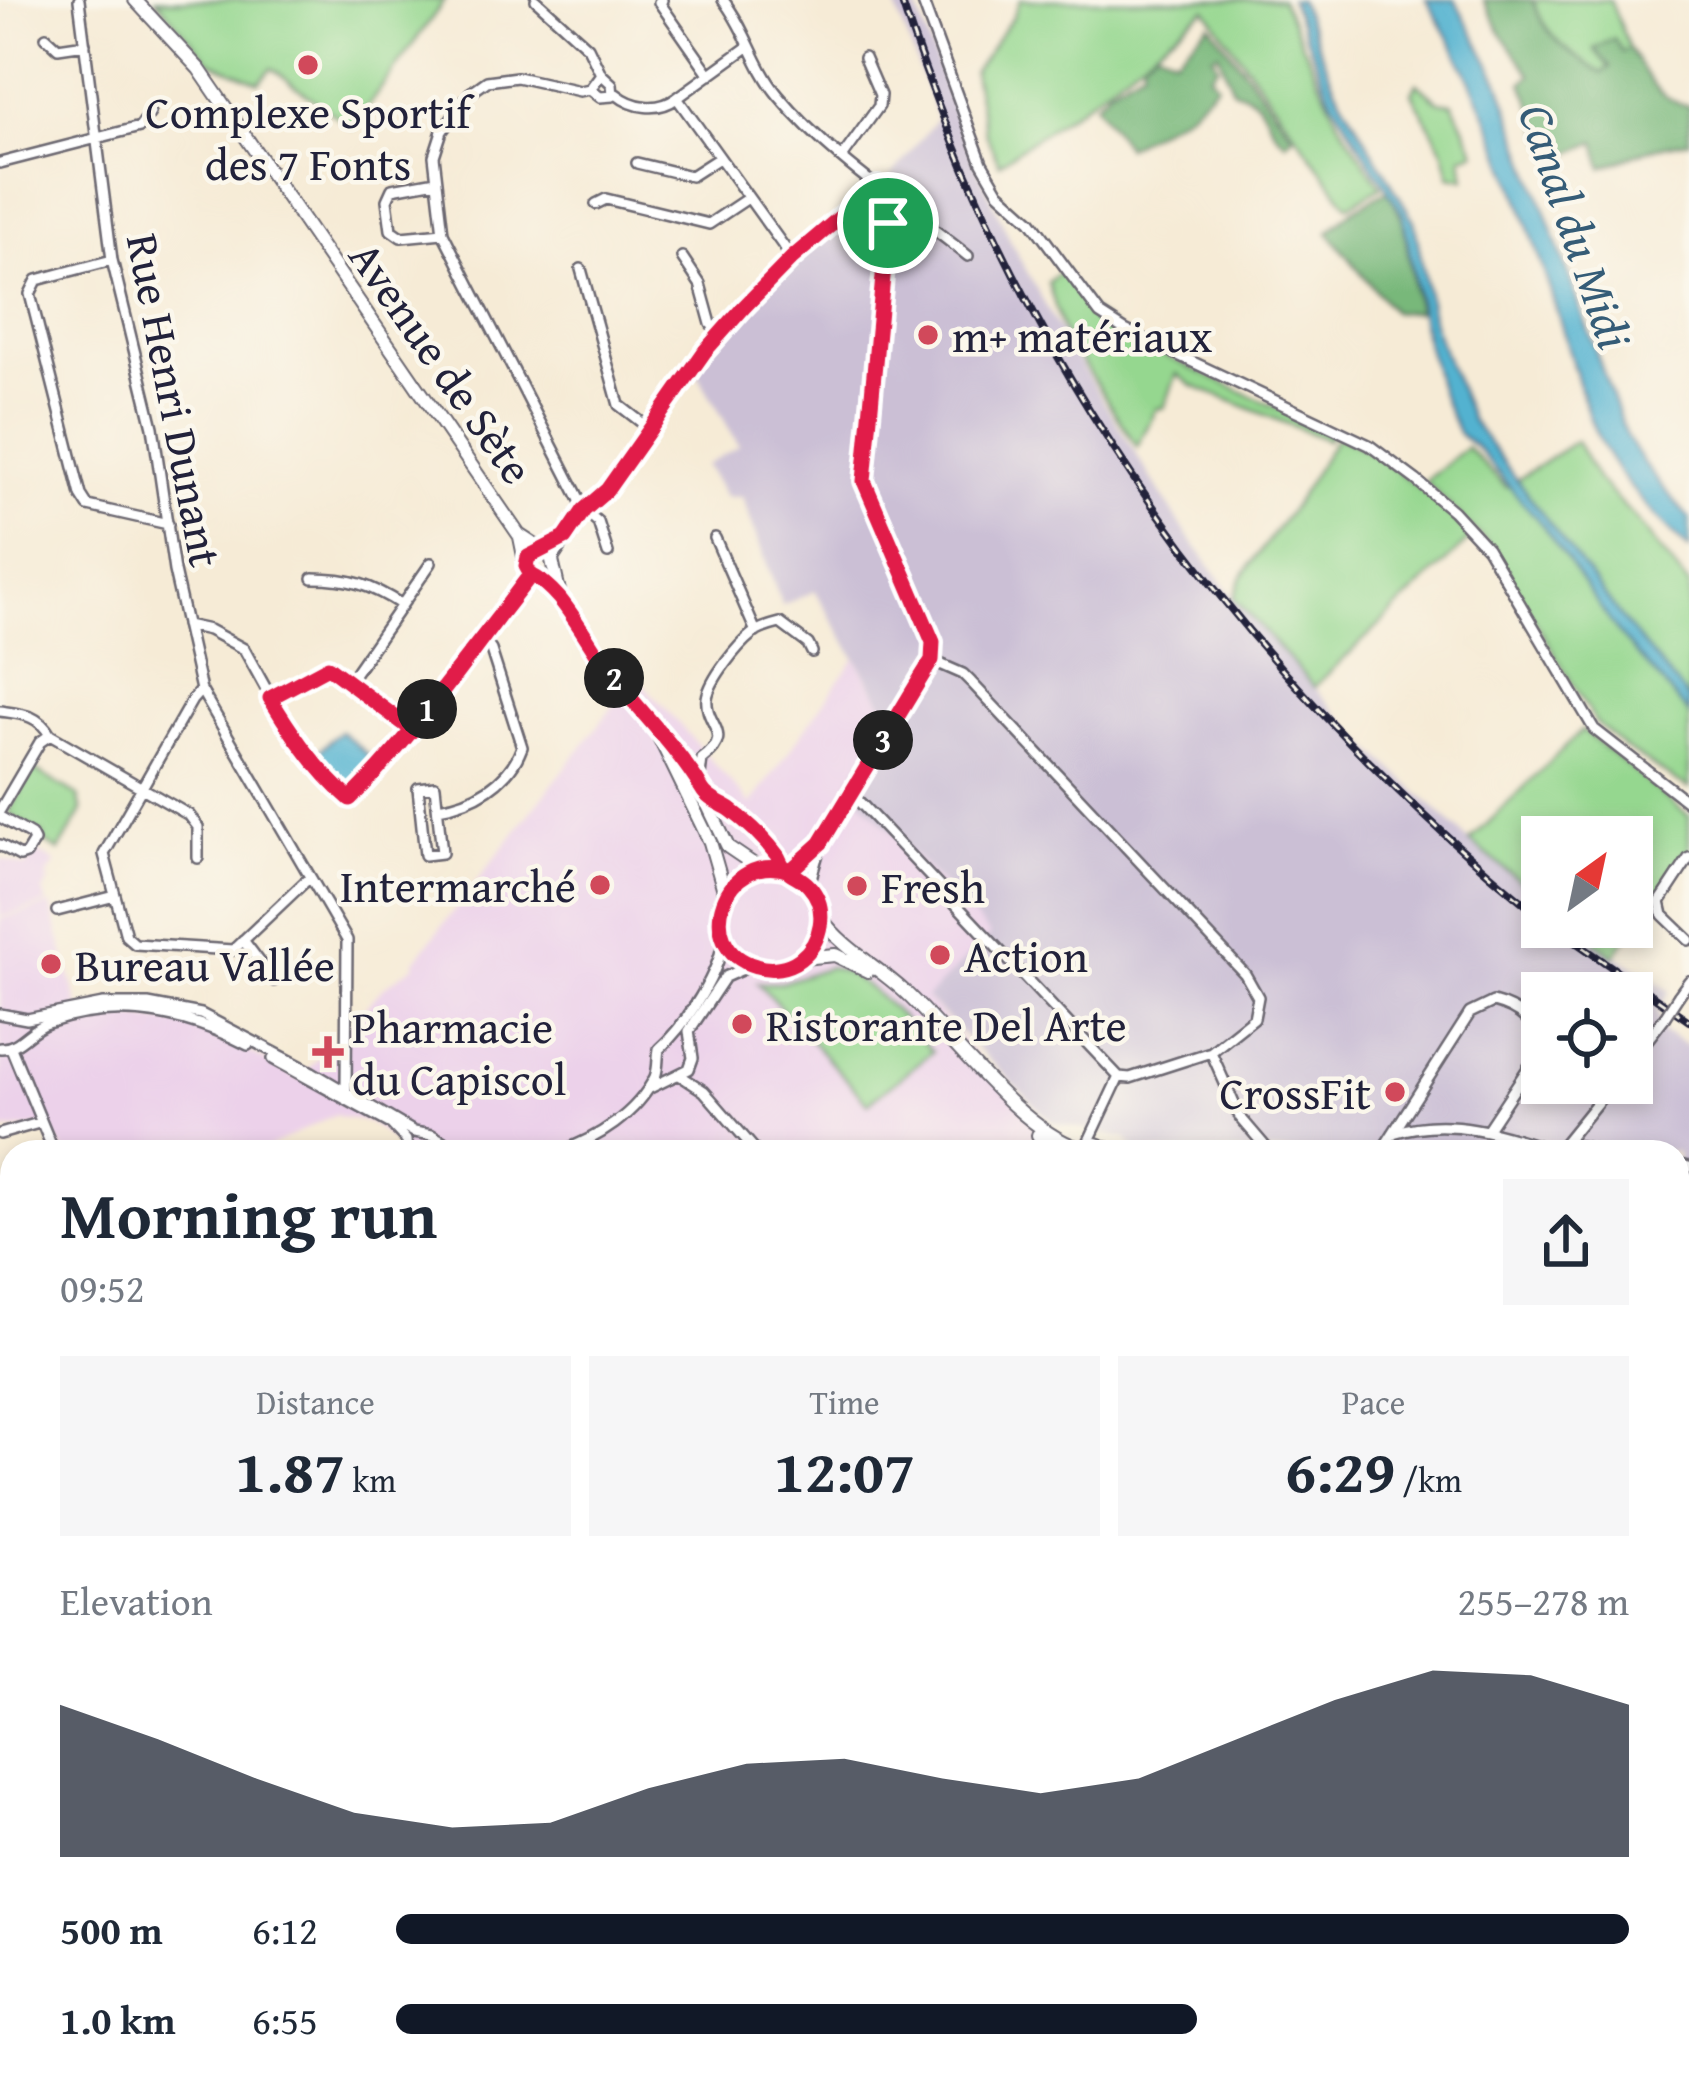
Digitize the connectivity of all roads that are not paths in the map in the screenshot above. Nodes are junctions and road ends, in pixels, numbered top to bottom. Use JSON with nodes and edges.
{"nodes":[{"id":1,"x":79,"y":0,"type":"edge"},
{"id":2,"x":135,"y":0,"type":"edge"},
{"id":3,"x":536,"y":0,"type":"edge"},
{"id":4,"x":662,"y":0,"type":"edge"},
{"id":5,"x":723,"y":0,"type":"edge"},
{"id":6,"x":922,"y":0,"type":"edge"},
{"id":7,"x":46,"y":37,"type":"dead end"},
{"id":8,"x":85,"y":44,"type":"junction"},
{"id":9,"x":749,"y":46,"type":"junction"},
{"id":10,"x":864,"y":58,"type":"dead end"},
{"id":11,"x":601,"y":74,"type":"junction"},
{"id":12,"x":710,"y":74,"type":"junction"},
{"id":13,"x":590,"y":89,"type":"junction"},
{"id":14,"x":616,"y":94,"type":"junction"},
{"id":15,"x":677,"y":98,"type":"junction"},
{"id":16,"x":150,"y":113,"type":"dead end"},
{"id":17,"x":95,"y":139,"type":"junction"},
{"id":18,"x":843,"y":156,"type":"junction"},
{"id":19,"x":719,"y":158,"type":"junction"},
{"id":20,"x":0,"y":163,"type":"edge"},
{"id":21,"x":637,"y":163,"type":"dead end"},
{"id":22,"x":436,"y":181,"type":"junction"},
{"id":23,"x":877,"y":186,"type":"junction"},
{"id":24,"x":748,"y":198,"type":"junction"},
{"id":25,"x":889,"y":199,"type":"junction"},
{"id":26,"x":596,"y":203,"type":"dead end"},
{"id":27,"x":443,"y":233,"type":"junction"},
{"id":28,"x":968,"y":256,"type":"dead end"},
{"id":29,"x":682,"y":257,"type":"dead end"},
{"id":30,"x":792,"y":258,"type":"junction"},
{"id":31,"x":112,"y":260,"type":"junction"},
{"id":32,"x":581,"y":269,"type":"dead end"},
{"id":33,"x":721,"y":333,"type":"junction"},
{"id":34,"x":650,"y":429,"type":"junction"},
{"id":35,"x":584,"y":510,"type":"junction"},
{"id":36,"x":168,"y":524,"type":"junction"},
{"id":37,"x":716,"y":538,"type":"dead end"},
{"id":38,"x":608,"y":553,"type":"dead end"},
{"id":39,"x":431,"y":562,"type":"dead end"},
{"id":40,"x":541,"y":564,"type":"junction"},
{"id":41,"x":313,"y":578,"type":"dead end"},
{"id":42,"x":402,"y":605,"type":"junction"},
{"id":43,"x":186,"y":625,"type":"junction"},
{"id":44,"x":756,"y":632,"type":"junction"},
{"id":45,"x":482,"y":638,"type":"junction"},
{"id":46,"x":812,"y":652,"type":"dead end"},
{"id":47,"x":932,"y":660,"type":"junction"},
{"id":48,"x":350,"y":680,"type":"junction"},
{"id":49,"x":202,"y":690,"type":"junction"},
{"id":50,"x":270,"y":698,"type":"junction"},
{"id":51,"x":0,"y":711,"type":"edge"},
{"id":52,"x":650,"y":722,"type":"junction"},
{"id":53,"x":411,"y":729,"type":"junction"},
{"id":54,"x":50,"y":735,"type":"junction"},
{"id":55,"x":684,"y":757,"type":"junction"},
{"id":56,"x":702,"y":759,"type":"junction"},
{"id":57,"x":141,"y":786,"type":"junction"},
{"id":58,"x":702,"y":789,"type":"junction"},
{"id":59,"x":851,"y":793,"type":"junction"},
{"id":60,"x":1689,"y":803,"type":"edge"},
{"id":61,"x":438,"y":808,"type":"junction"},
{"id":62,"x":0,"y":814,"type":"edge"},
{"id":63,"x":821,"y":843,"type":"junction"},
{"id":64,"x":0,"y":844,"type":"edge"},
{"id":65,"x":198,"y":858,"type":"dead end"},
{"id":66,"x":1689,"y":858,"type":"edge"},
{"id":67,"x":759,"y":868,"type":"junction"},
{"id":68,"x":787,"y":870,"type":"junction"},
{"id":69,"x":310,"y":878,"type":"junction"},
{"id":70,"x":809,"y":885,"type":"junction"},
{"id":71,"x":725,"y":894,"type":"junction"},
{"id":72,"x":115,"y":896,"type":"junction"},
{"id":73,"x":57,"y":911,"type":"dead end"},
{"id":74,"x":821,"y":918,"type":"junction"},
{"id":75,"x":723,"y":937,"type":"junction"},
{"id":76,"x":243,"y":940,"type":"junction"},
{"id":77,"x":1689,"y":940,"type":"edge"},
{"id":78,"x":802,"y":958,"type":"junction"},
{"id":79,"x":752,"y":965,"type":"junction"},
{"id":80,"x":1689,"y":981,"type":"edge"},
{"id":81,"x":274,"y":982,"type":"dead end"},
{"id":82,"x":0,"y":1014,"type":"edge"},
{"id":83,"x":15,"y":1016,"type":"junction"},
{"id":84,"x":1653,"y":1032,"type":"edge"},
{"id":85,"x":22,"y":1039,"type":"junction"},
{"id":86,"x":669,"y":1041,"type":"junction"},
{"id":87,"x":6,"y":1048,"type":"edge"},
{"id":88,"x":690,"y":1048,"type":"junction"},
{"id":89,"x":1211,"y":1052,"type":"junction"},
{"id":90,"x":344,"y":1060,"type":"junction"},
{"id":91,"x":692,"y":1064,"type":"junction"},
{"id":92,"x":658,"y":1065,"type":"junction"},
{"id":93,"x":675,"y":1076,"type":"junction"},
{"id":94,"x":1119,"y":1077,"type":"junction"},
{"id":95,"x":322,"y":1078,"type":"junction"},
{"id":96,"x":346,"y":1091,"type":"junction"},
{"id":97,"x":646,"y":1091,"type":"junction"},
{"id":98,"x":704,"y":1091,"type":"junction"},
{"id":99,"x":1596,"y":1104,"type":"edge"},
{"id":100,"x":1411,"y":1106,"type":"junction"},
{"id":101,"x":39,"y":1123,"type":"junction"},
{"id":102,"x":1098,"y":1123,"type":"junction"},
{"id":103,"x":1435,"y":1124,"type":"junction"},
{"id":104,"x":1487,"y":1130,"type":"junction"},
{"id":105,"x":1393,"y":1132,"type":"junction"},
{"id":106,"x":0,"y":1134,"type":"edge"},
{"id":107,"x":425,"y":1134,"type":"junction"},
{"id":108,"x":48,"y":1140,"type":"edge"},
{"id":109,"x":406,"y":1140,"type":"edge"},
{"id":110,"x":413,"y":1140,"type":"edge"},
{"id":111,"x":434,"y":1140,"type":"edge"},
{"id":112,"x":585,"y":1140,"type":"edge"},
{"id":113,"x":747,"y":1140,"type":"edge"},
{"id":114,"x":1042,"y":1140,"type":"edge"},
{"id":115,"x":1062,"y":1140,"type":"edge"},
{"id":116,"x":1086,"y":1140,"type":"edge"},
{"id":117,"x":1108,"y":1140,"type":"edge"},
{"id":118,"x":1260,"y":1140,"type":"edge"},
{"id":119,"x":1388,"y":1140,"type":"edge"},
{"id":120,"x":1528,"y":1140,"type":"edge"},
{"id":121,"x":1567,"y":1140,"type":"edge"}],
"edges":[{"from":1,"to":8,"type":"street","name":"Rue Henri Dunant"},
{"from":2,"to":40,"type":"main road","name":"Avenue de Sète"},
{"from":3,"to":11,"type":"street"},
{"from":4,"to":12,"type":"street"},
{"from":5,"to":9,"type":"street"},
{"from":6,"to":60,"type":"street"},
{"from":7,"to":8,"type":"street"},
{"from":8,"to":17,"type":"street","name":"Rue Henri Dunant"},
{"from":9,"to":12,"type":"street"},
{"from":9,"to":18,"type":"street"},
{"from":10,"to":18,"type":"street"},
{"from":11,"to":13,"type":"street"},
{"from":11,"to":14,"type":"street"},
{"from":12,"to":15,"type":"street"},
{"from":13,"to":14,"type":"street"},
{"from":13,"to":22,"type":"street"},
{"from":14,"to":15,"type":"street"},
{"from":15,"to":19,"type":"street"},
{"from":16,"to":17,"type":"street"},
{"from":17,"to":20,"type":"street"},
{"from":17,"to":31,"type":"street","name":"Rue Henri Dunant"},
{"from":18,"to":23,"type":"street"},
{"from":19,"to":21,"type":"street"},
{"from":19,"to":24,"type":"street"},
{"from":22,"to":27,"type":"street"},
{"from":22,"to":27,"type":"street"},
{"from":23,"to":25,"type":"street"},
{"from":23,"to":30,"type":"street"},
{"from":24,"to":26,"type":"street"},
{"from":24,"to":30,"type":"street"},
{"from":25,"to":28,"type":"street"},
{"from":25,"to":47,"type":"street"},
{"from":27,"to":35,"type":"street"},
{"from":29,"to":33,"type":"street"},
{"from":30,"to":33,"type":"street"},
{"from":31,"to":36,"type":"street","name":"Rue Henri Dunant"},
{"from":31,"to":36,"type":"street"},
{"from":32,"to":34,"type":"street"},
{"from":33,"to":34,"type":"street"},
{"from":34,"to":35,"type":"street"},
{"from":35,"to":38,"type":"street"},
{"from":35,"to":40,"type":"street"},
{"from":36,"to":43,"type":"street","name":"Rue Henri Dunant"},
{"from":37,"to":44,"type":"street"},
{"from":39,"to":42,"type":"street"},
{"from":40,"to":45,"type":"street"},
{"from":40,"to":52,"type":"main road"},
{"from":41,"to":42,"type":"street"},
{"from":42,"to":48,"type":"street"},
{"from":43,"to":49,"type":"street","name":"Rue Henri Dunant"},
{"from":43,"to":50,"type":"street"},
{"from":44,"to":46,"type":"street"},
{"from":44,"to":56,"type":"street"},
{"from":45,"to":53,"type":"street"},
{"from":45,"to":61,"type":"street"},
{"from":47,"to":59,"type":"street"},
{"from":47,"to":89,"type":"street"},
{"from":48,"to":50,"type":"street"},
{"from":48,"to":53,"type":"street"},
{"from":49,"to":57,"type":"street"},
{"from":49,"to":69,"type":"street","name":"Rue Henri Dunant"},
{"from":50,"to":53,"type":"street"},
{"from":51,"to":54,"type":"street"},
{"from":52,"to":55,"type":"main road"},
{"from":52,"to":71,"type":"main road"},
{"from":54,"to":57,"type":"street"},
{"from":54,"to":62,"type":"street"},
{"from":55,"to":56,"type":"street"},
{"from":55,"to":58,"type":"main road"},
{"from":56,"to":58,"type":"street"},
{"from":57,"to":65,"type":"street"},
{"from":57,"to":72,"type":"street"},
{"from":58,"to":67,"type":"main road"},
{"from":58,"to":68,"type":"street"},
{"from":59,"to":63,"type":"street"},
{"from":59,"to":94,"type":"street"},
{"from":61,"to":61,"type":"street"},
{"from":62,"to":64,"type":"street"},
{"from":63,"to":68,"type":"street"},
{"from":63,"to":70,"type":"street"},
{"from":66,"to":77,"type":"street"},
{"from":67,"to":68,"type":"main road"},
{"from":67,"to":71,"type":"main road"},
{"from":68,"to":70,"type":"main road"},
{"from":69,"to":76,"type":"street"},
{"from":69,"to":90,"type":"street","name":"Rue Henri Dunant"},
{"from":70,"to":74,"type":"main road"},
{"from":71,"to":75,"type":"main road"},
{"from":72,"to":73,"type":"street"},
{"from":72,"to":76,"type":"street"},
{"from":74,"to":78,"type":"main road"},
{"from":74,"to":115,"type":"main road"},
{"from":75,"to":79,"type":"main road"},
{"from":75,"to":86,"type":"street"},
{"from":76,"to":81,"type":"street"},
{"from":78,"to":79,"type":"main road"},
{"from":78,"to":114,"type":"main road"},
{"from":79,"to":88,"type":"street"},
{"from":80,"to":84,"type":"street","bridge":true},
{"from":82,"to":83,"type":"street"},
{"from":83,"to":85,"type":"street"},
{"from":83,"to":95,"type":"street"},
{"from":85,"to":87,"type":"street"},
{"from":85,"to":109,"type":"street"},
{"from":86,"to":88,"type":"street"},
{"from":86,"to":92,"type":"street"},
{"from":87,"to":101,"type":"street"},
{"from":88,"to":91,"type":"street"},
{"from":89,"to":94,"type":"street"},
{"from":89,"to":118,"type":"street"},
{"from":90,"to":95,"type":"street"},
{"from":90,"to":96,"type":"street","name":"Rue Henri Dunant"},
{"from":91,"to":93,"type":"street"},
{"from":91,"to":98,"type":"street"},
{"from":92,"to":93,"type":"street"},
{"from":92,"to":97,"type":"street"},
{"from":93,"to":97,"type":"street"},
{"from":93,"to":98,"type":"street"},
{"from":94,"to":102,"type":"street"},
{"from":95,"to":96,"type":"street"},
{"from":96,"to":107,"type":"street"},
{"from":97,"to":112,"type":"street"},
{"from":98,"to":113,"type":"street"},
{"from":99,"to":121,"type":"street"},
{"from":100,"to":103,"type":"street"},
{"from":100,"to":104,"type":"street"},
{"from":100,"to":105,"type":"street"},
{"from":101,"to":106,"type":"street"},
{"from":101,"to":108,"type":"street"},
{"from":102,"to":116,"type":"street"},
{"from":102,"to":117,"type":"street"},
{"from":103,"to":104,"type":"street"},
{"from":103,"to":105,"type":"street"},
{"from":104,"to":120,"type":"street"},
{"from":105,"to":119,"type":"street"},
{"from":107,"to":110,"type":"street"},
{"from":107,"to":111,"type":"street"}]}
